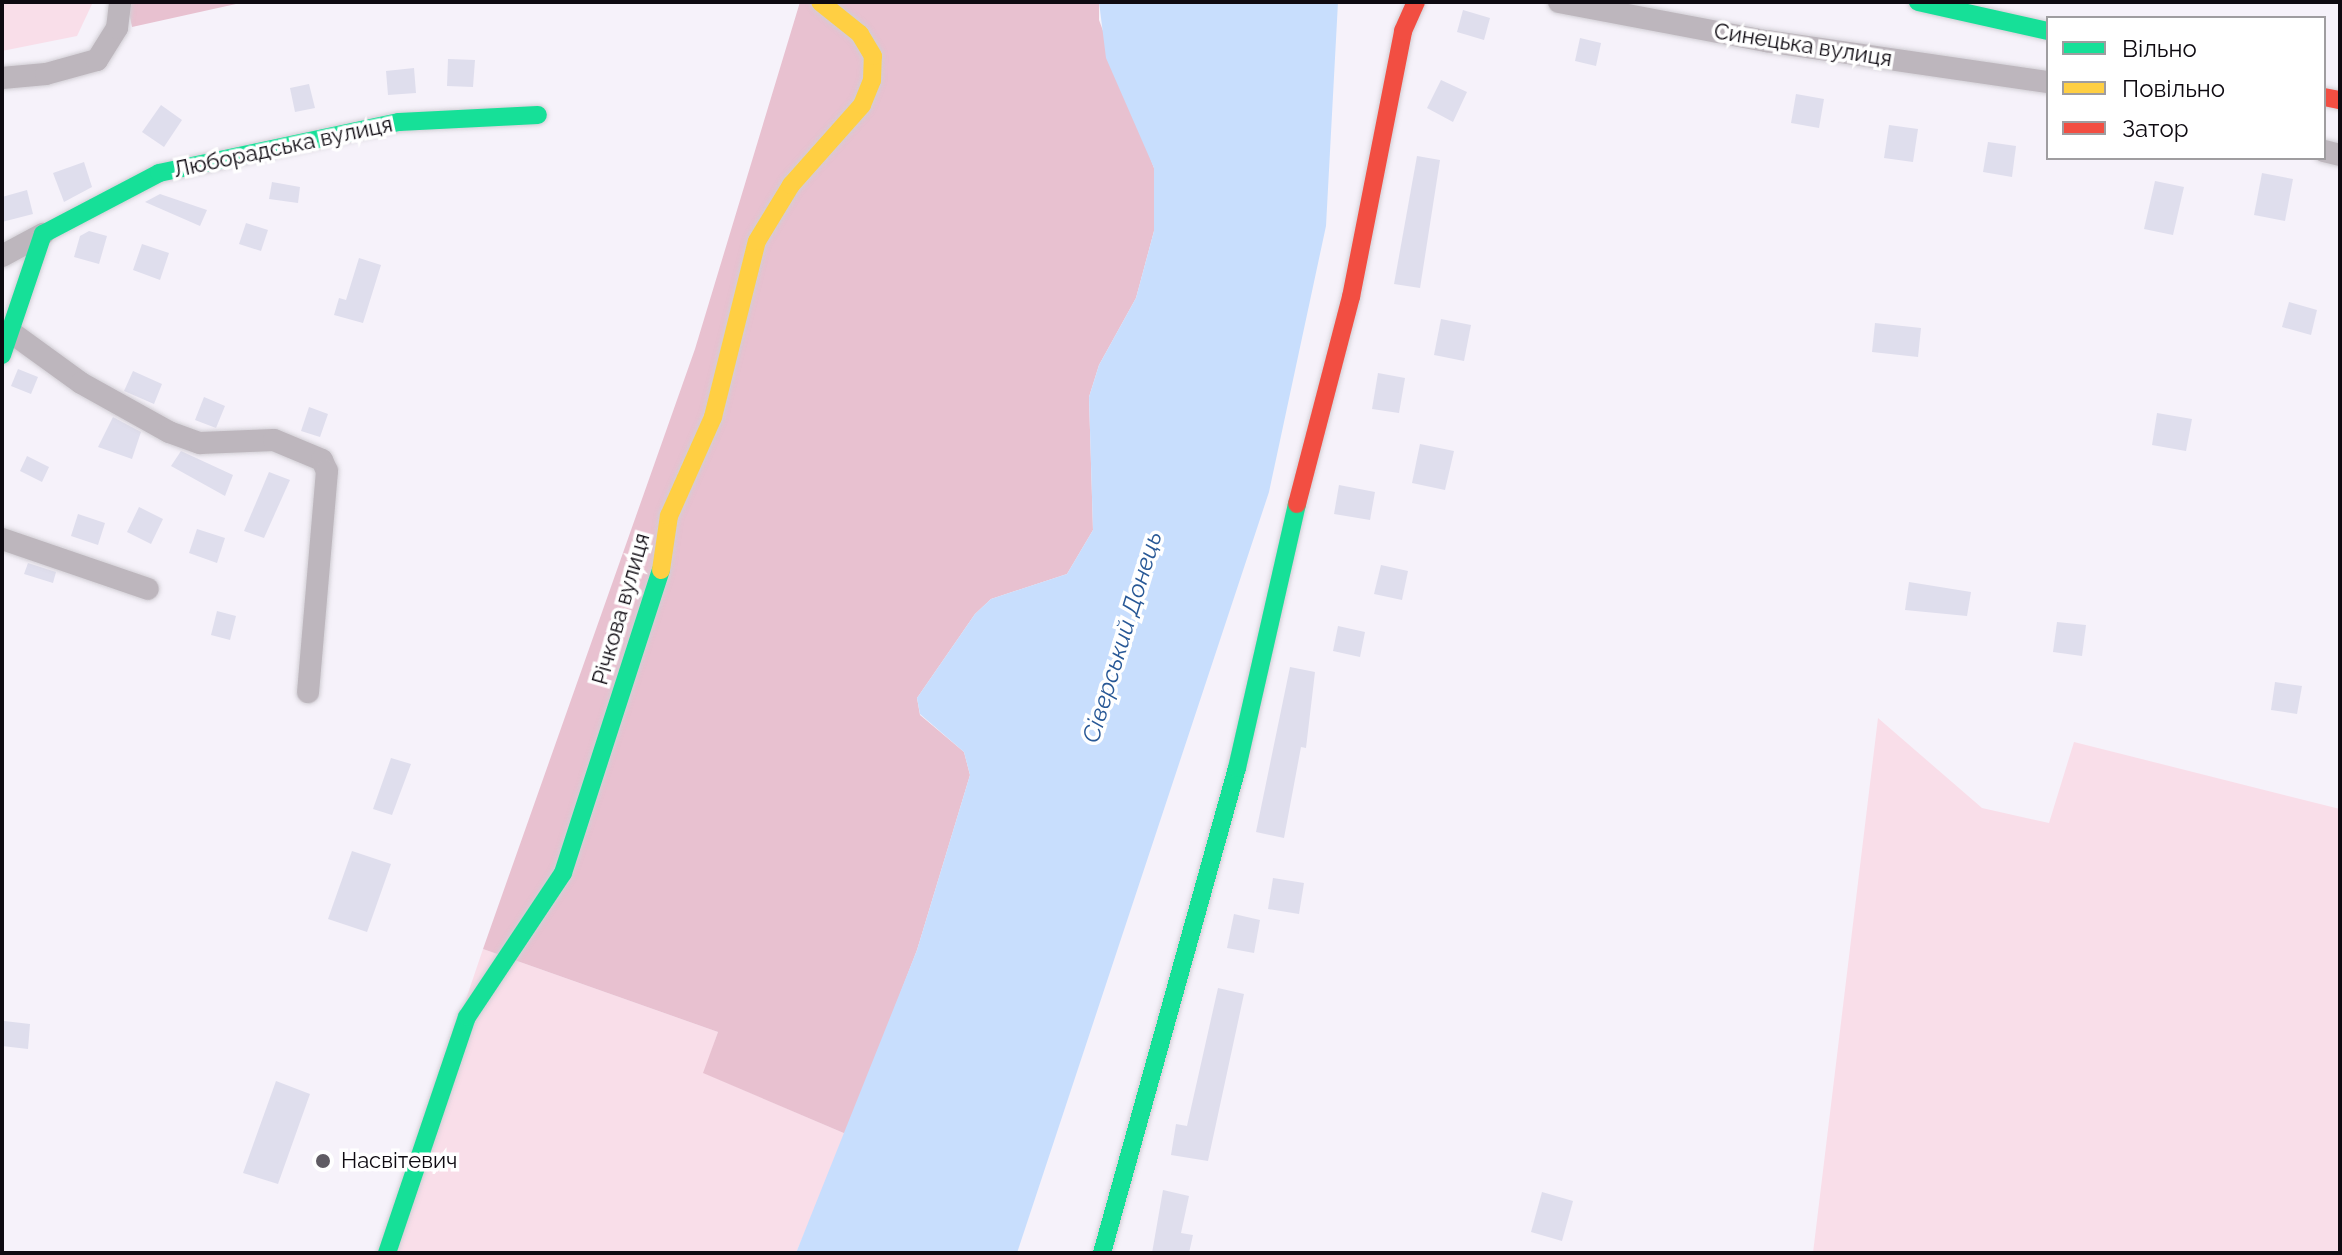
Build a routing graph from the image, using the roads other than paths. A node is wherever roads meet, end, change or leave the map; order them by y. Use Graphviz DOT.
graph roads {
  1 [pos="120,2"];
  2 [pos="820,2"];
  3 [pos="1416,2"];
  4 [pos="1559,2"];
  5 [pos="1918,2"];
  6 [pos="2046,31"];
  7 [pos="2,78"];
  8 [pos="2046,82"];
  9 [pos="538,115"];
  10 [pos="43,234"];
  11 [pos="2,256"];
  12 [pos="12,333"];
  13 [pos="2,355"];
  14 [pos="2,539"];
  15 [pos="148,589"];
  16 [pos="308,692"];
  17 [pos="387,1253"];
  18 [pos="1102,1253"];
  1 -- 7 [label="street"];
  2 -- 17 [label="street, Річкова вулиця"];
  3 -- 18 [label="street"];
  4 -- 8 [label="street, Синецька вулиця"];
  5 -- 6 [label="street"];
  9 -- 10 [label="street, Люборадська вулиця"];
  10 -- 11 [label="street, Люборадська вулиця"];
  10 -- 12 [label="street"];
  12 -- 13 [label="street"];
  12 -- 16 [label="street"];
  14 -- 15 [label="street"];
}
